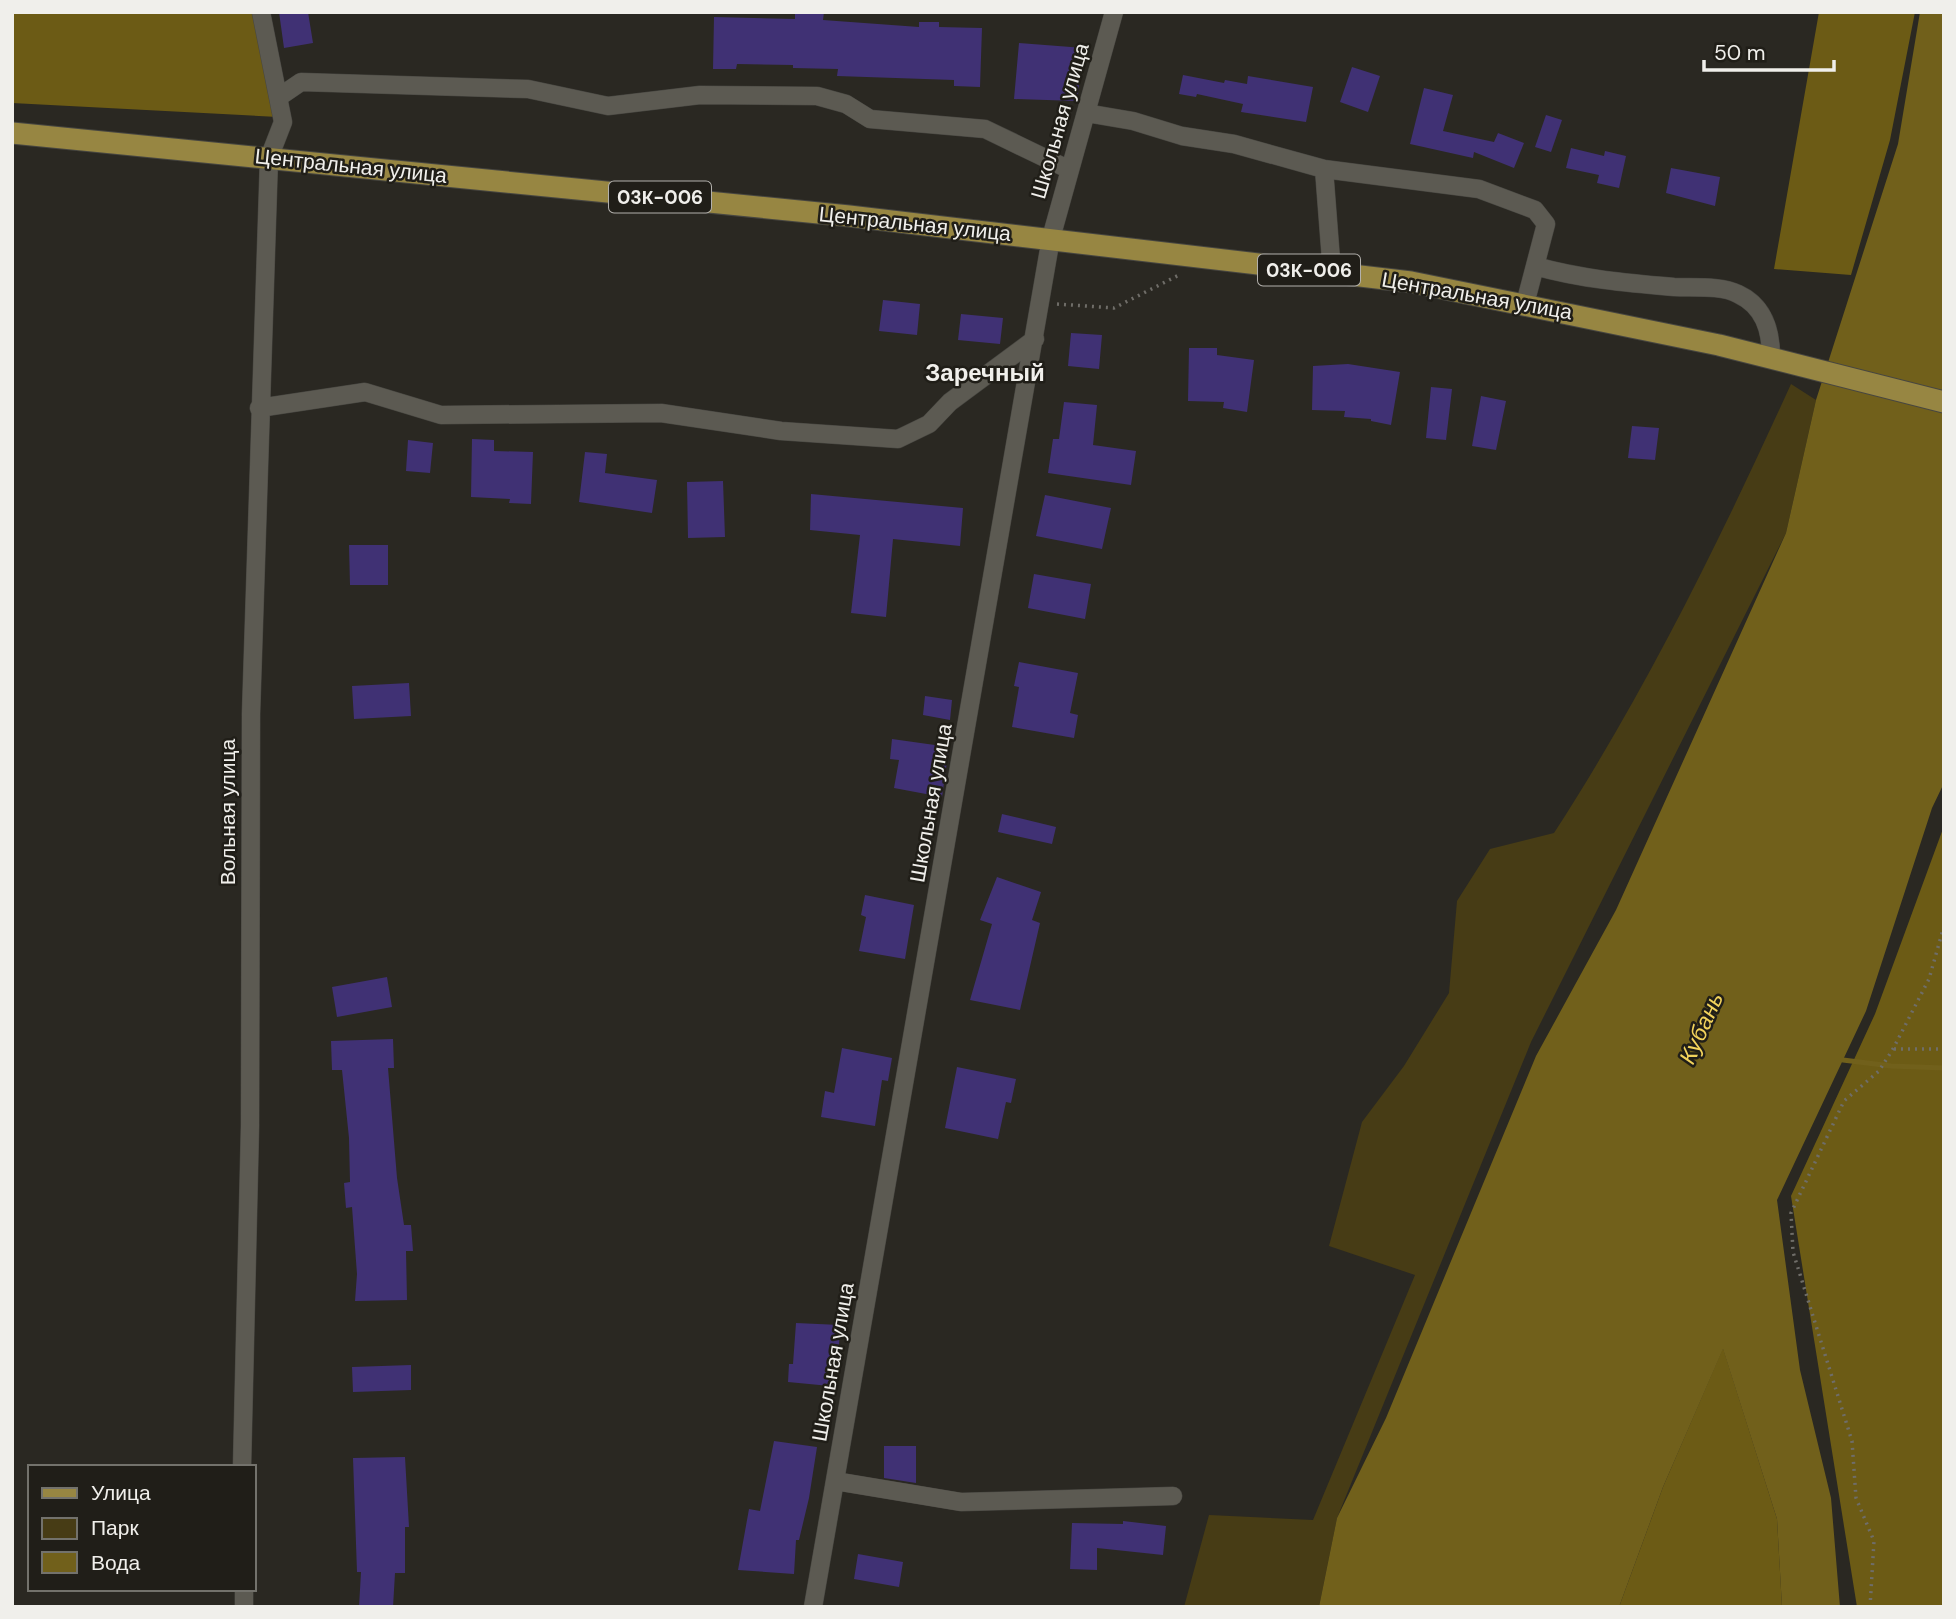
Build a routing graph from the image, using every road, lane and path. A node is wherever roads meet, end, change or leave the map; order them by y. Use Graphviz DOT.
graph roads {
  1 [pos="261,12"];
  2 [pos="1114,12"];
  3 [pos="279,97"];
  4 [pos="1086,113"];
  5 [pos="12,133"];
  6 [pos="269,158"];
  7 [pos="1324,169"];
  8 [pos="1070,170"];
  9 [pos="1051,238"];
  10 [pos="1535,266"];
  11 [pos="1186,271"];
  12 [pos="1332,273"];
  13 [pos="1041,303"];
  14 [pos="1525,304"];
  15 [pos="1035,339"];
  16 [pos="1771,357"];
  17 [pos="1944,402"];
  18 [pos="259,408"];
  19 [pos="1944,926"];
  20 [pos="1893,1049"];
  21 [pos="1944,1049"];
  22 [pos="242,1465"];
  23 [pos="835,1481"];
  24 [pos="1173,1496"];
  25 [pos="813,1607"];
  26 [pos="1870,1607"];
  1 -- 3 [label="street, Вольная улица"];
  2 -- 4 [label="street, Школьная улица"];
  3 -- 6 [label="street, Вольная улица"];
  3 -- 8 [label="street"];
  4 -- 7 [label="street"];
  4 -- 8 [label="street, Школьная улица"];
  5 -- 6 [label="main road, Центральная улица / 03К-006"];
  6 -- 9 [label="main road, Центральная улица / 03К-006"];
  6 -- 18 [label="street, Вольная улица"];
  7 -- 10 [label="street"];
  7 -- 12 [label="street"];
  8 -- 9 [label="street, Школьная улица"];
  9 -- 12 [label="main road, Центральная улица / 03К-006"];
  9 -- 13 [label="street, Школьная улица"];
  10 -- 14 [label="street"];
  10 -- 16 [label="street"];
  11 -- 13 [label="path"];
  12 -- 14 [label="main road, Центральная улица / 03К-006"];
  13 -- 15 [label="street, Школьная улица"];
  14 -- 16 [label="main road, Центральная улица / 03К-006"];
  15 -- 18 [label="street"];
  15 -- 23 [label="street, Школьная улица"];
  16 -- 17 [label="main road, 03К-006"];
  18 -- 22 [label="street, Вольная улица"];
  19 -- 20 [label="path"];
  20 -- 21 [label="path"];
  20 -- 26 [label="path"];
  23 -- 24 [label="street"];
  23 -- 25 [label="street, Школьная улица"];
}
